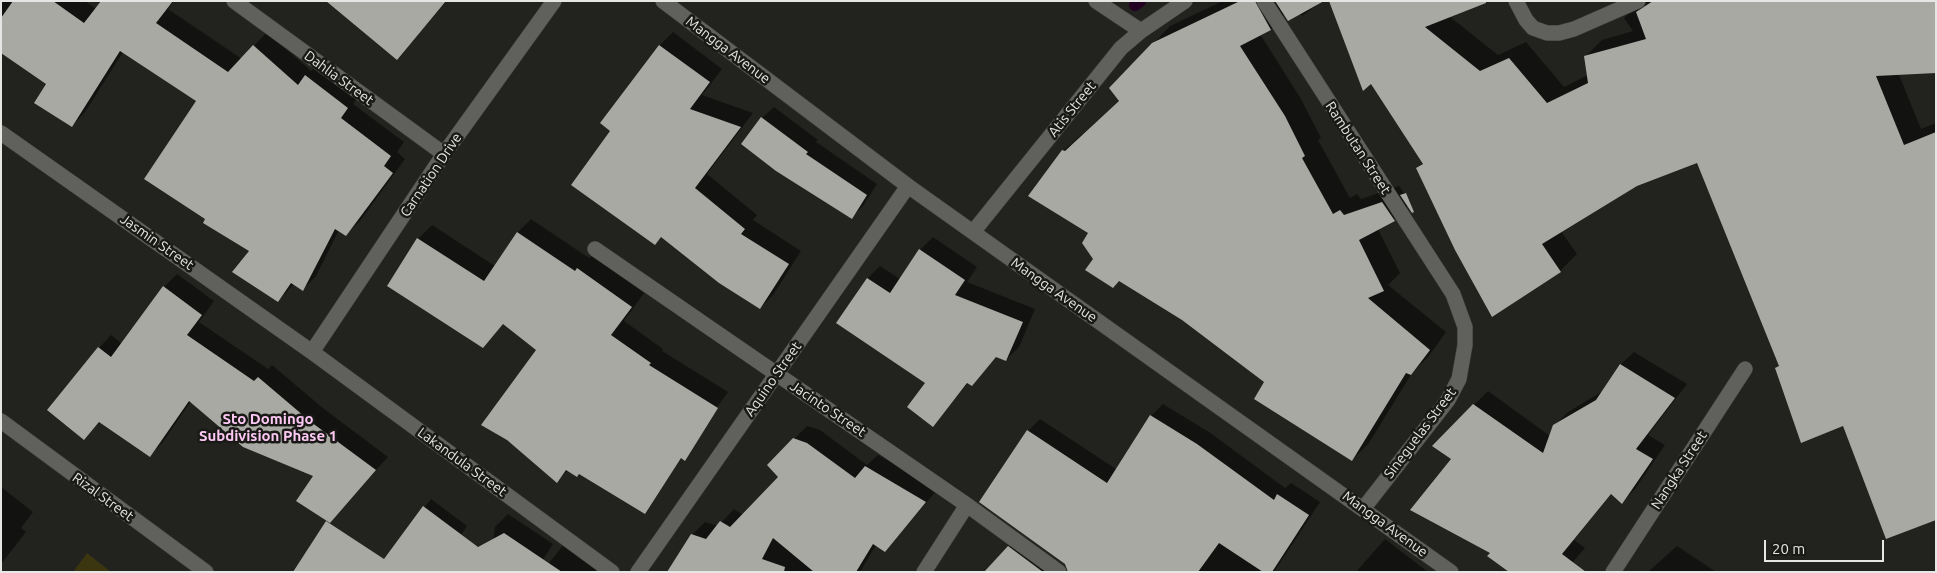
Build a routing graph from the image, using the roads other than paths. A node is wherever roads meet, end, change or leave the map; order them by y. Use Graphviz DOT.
graph roads {
  1 [pos="234,1"];
  2 [pos="554,1"];
  3 [pos="663,1"];
  4 [pos="1096,1"];
  5 [pos="1186,1"];
  6 [pos="1264,1"];
  7 [pos="1516,1"];
  8 [pos="1638,1"];
  9 [pos="1141,31"];
  10 [pos="1,133"];
  11 [pos="444,154"];
  12 [pos="908,186"];
  13 [pos="973,232"];
  14 [pos="595,249"];
  15 [pos="1453,294"];
  16 [pos="312,352"];
  17 [pos="1745,369"];
  18 [pos="776,374"];
  19 [pos="1,421"];
  20 [pos="967,505"];
  21 [pos="1363,509"];
  22 [pos="206,572"];
  23 [pos="612,572"];
  24 [pos="638,572"];
  25 [pos="924,572"];
  26 [pos="1059,572"];
  27 [pos="1451,572"];
  28 [pos="1613,572"];
  1 -- 11 [label="street, Dahlia Street"];
  2 -- 11 [label="street, Carnation Drive"];
  3 -- 12 [label="street, Mangga Avenue"];
  4 -- 9 [label="street"];
  5 -- 9 [label="street, Atis Street"];
  6 -- 15 [label="street, Rambutan Street"];
  7 -- 8 [label="street"];
  9 -- 13 [label="street, Atis Street"];
  10 -- 16 [label="street, Jasmin Street"];
  11 -- 16 [label="street, Carnation Drive"];
  12 -- 13 [label="street, Mangga Avenue"];
  12 -- 18 [label="street, Aquino Street"];
  13 -- 21 [label="street, Mangga Avenue"];
  14 -- 18 [label="street, Jacinto Street"];
  15 -- 21 [label="street, Sineguelas Street"];
  16 -- 23 [label="street, Lakandula Street"];
  17 -- 28 [label="street, Nangka Street"];
  18 -- 20 [label="street, Jacinto Street"];
  18 -- 24 [label="street, Aquino Street"];
  19 -- 22 [label="street, Rizal Street"];
  20 -- 25 [label="street"];
  20 -- 26 [label="street, Jacinto Street"];
  21 -- 27 [label="street, Mangga Avenue"];
}
